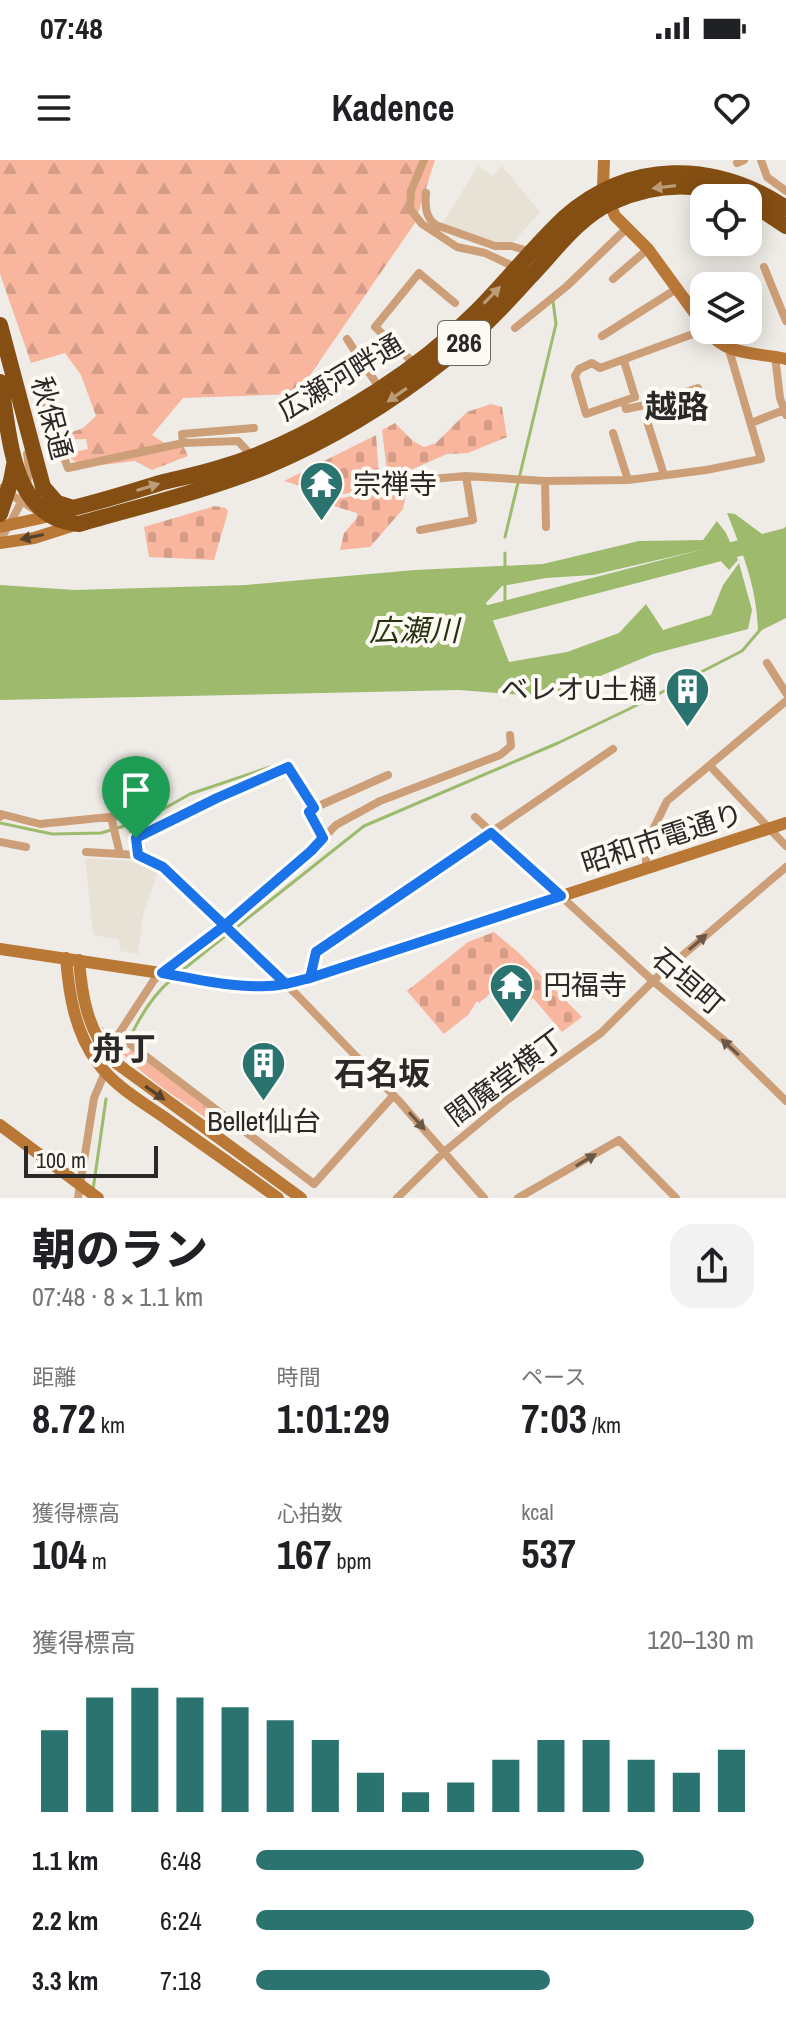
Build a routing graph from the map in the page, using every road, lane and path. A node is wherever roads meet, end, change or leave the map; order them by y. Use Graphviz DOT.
graph roads {
  1 [pos="424,160"];
  2 [pos="604,160"];
  3 [pos="761,160"];
  4 [pos="679,165"];
  5 [pos="690,188"];
  6 [pos="786,191"];
  7 [pos="426,193"];
  8 [pos="605,196"];
  9 [pos="786,208"];
  10 [pos="762,210"];
  11 [pos="786,226"];
  12 [pos="628,227"];
  13 [pos="648,249"];
  14 [pos="532,252"];
  15 [pos="764,267"];
  16 [pos="517,269"];
  17 [pos="613,279"];
  18 [pos="678,288"];
  19 [pos="455,303"];
  20 [pos="690,306"];
  21 [pos="786,321"];
  22 [pos="0,325"];
  23 [pos="515,328"];
  24 [pos="690,335"];
  25 [pos="602,336"];
  26 [pos="347,339"];
  27 [pos="721,344"];
  28 [pos="729,350"];
  29 [pos="780,358"];
  30 [pos="624,361"];
  31 [pos="416,364"];
  32 [pos="0,382"];
  33 [pos="698,388"];
  34 [pos="380,389"];
  35 [pos="624,401"];
  36 [pos="21,402"];
  37 [pos="45,407"];
  38 [pos="785,412"];
  39 [pos="751,423"];
  40 [pos="648,424"];
  41 [pos="254,428"];
  42 [pos="613,433"];
  43 [pos="183,443"];
  44 [pos="253,456"];
  45 [pos="23,458"];
  46 [pos="664,475"];
  47 [pos="466,476"];
  48 [pos="0,478"];
  49 [pos="628,480"];
  50 [pos="408,481"];
  51 [pos="545,481"];
  52 [pos="14,494"];
  53 [pos="53,516"];
  54 [pos="76,516"];
  55 [pos="3,522"];
  56 [pos="546,527"];
  57 [pos="420,530"];
  58 [pos="0,542"];
  59 [pos="767,663"];
  60 [pos="786,693"];
  61 [pos="786,701"];
  62 [pos="510,735"];
  63 [pos="613,749"];
  64 [pos="119,765"];
  65 [pos="711,767"];
  66 [pos="388,775"];
  67 [pos="314,808"];
  68 [pos="0,817"];
  69 [pos="111,817"];
  70 [pos="130,817"];
  71 [pos="475,817"];
  72 [pos="786,823"];
  73 [pos="769,829"];
  74 [pos="491,833"];
  75 [pos="136,836"];
  76 [pos="323,838"];
  77 [pos="0,842"];
  78 [pos="786,846"];
  79 [pos="26,847"];
  80 [pos="86,852"];
  81 [pos="120,854"];
  82 [pos="138,855"];
  83 [pos="786,867"];
  84 [pos="646,868"];
  85 [pos="561,896"];
  86 [pos="225,927"];
  87 [pos="0,949"];
  88 [pos="73,959"];
  89 [pos="171,974"];
  90 [pos="310,978"];
  91 [pos="653,981"];
  92 [pos="286,984"];
  93 [pos="105,1072"];
  94 [pos="393,1096"];
  95 [pos="786,1101"];
  96 [pos="234,1123"];
  97 [pos="0,1125"];
  98 [pos="221,1140"];
  99 [pos="444,1152"];
  100 [pos="80,1189"];
  101 [pos="96,1197"];
  102 [pos="278,1198"];
  103 [pos="301,1198"];
  104 [pos="397,1198"];
  105 [pos="484,1198"];
  106 [pos="518,1198"];
  107 [pos="676,1198"];
  1 -- 16 [label="street"];
  2 -- 8 [label="street"];
  3 -- 6 [label="street"];
  4 -- 8 [label="highway, 広瀬河畔通 / 286"];
  4 -- 9 [label="highway, 広瀬河畔通 / 286"];
  5 -- 8 [label="highway, 広瀬河畔通 / 286, one-way"];
  7 -- 14 [label="street"];
  8 -- 12 [label="street"];
  8 -- 14 [label="highway, 広瀬河畔通 / 286"];
  8 -- 54 [label="highway, 広瀬河畔通 / 286, one-way"];
  10 -- 11 [label="highway"];
  12 -- 13 [label="street"];
  12 -- 23 [label="street"];
  13 -- 17 [label="street"];
  13 -- 18 [label="street"];
  14 -- 16 [label="highway, 広瀬河畔通 / 286"];
  15 -- 21 [label="street"];
  31 -- 16 [label="highway, 広瀬河畔通 / 286, one-way"];
  18 -- 20 [label="street"];
  18 -- 25 [label="street"];
  19 -- 31 [label="street"];
  22 -- 36 [label="highway, 秋保通"];
  24 -- 30 [label="street"];
  26 -- 34 [label="street"];
  27 -- 28 [label="street"];
  28 -- 29 [label="street"];
  28 -- 39 [label="street"];
  29 -- 38 [label="street"];
  30 -- 35 [label="street"];
  30 -- 35 [label="street"];
  31 -- 34 [label="highway, 広瀬河畔通 / 286"];
  32 -- 45 [label="highway, 秋保通"];
  33 -- 35 [label="street"];
  34 -- 44 [label="highway, 広瀬河畔通 / 286"];
  36 -- 45 [label="street"];
  36 -- 54 [label="highway, 秋保通"];
  37 -- 43 [label="street"];
  38 -- 39 [label="street"];
  39 -- 46 [label="street"];
  40 -- 46 [label="street"];
  41 -- 43 [label="street"];
  42 -- 49 [label="street"];
  43 -- 44 [label="street"];
  54 -- 44 [label="highway, 広瀬河畔通 / 286, one-way"];
  45 -- 48 [label="highway"];
  45 -- 52 [label="highway, 秋保通"];
  46 -- 49 [label="street"];
  47 -- 50 [label="street"];
  47 -- 51 [label="street"];
  47 -- 57 [label="street"];
  49 -- 51 [label="street"];
  51 -- 56 [label="street"];
  52 -- 53 [label="highway, 秋保通"];
  52 -- 55 [label="highway"];
  53 -- 54 [label="highway, 秋保通"];
  53 -- 55 [label="street"];
  54 -- 58 [label="street, 広瀬河畔通, one-way"];
  55 -- 58 [label="street"];
  59 -- 60 [label="street"];
  61 -- 65 [label="street"];
  62 -- 76 [label="street"];
  63 -- 74 [label="street"];
  64 -- 70 [label="street"];
  65 -- 73 [label="street"];
  65 -- 84 [label="street"];
  66 -- 67 [label="street"];
  67 -- 75 [label="street"];
  67 -- 76 [label="street"];
  68 -- 69 [label="street"];
  69 -- 70 [label="street"];
  69 -- 81 [label="street"];
  70 -- 75 [label="street"];
  71 -- 74 [label="street, 石垣町"];
  72 -- 73 [label="street, 昭和市電通り"];
  73 -- 78 [label="street"];
  73 -- 84 [label="street, 昭和市電通り"];
  74 -- 85 [label="street, 石垣町"];
  74 -- 90 [label="street"];
  75 -- 82 [label="street"];
  76 -- 86 [label="street"];
  77 -- 79 [label="street"];
  80 -- 81 [label="street"];
  81 -- 82 [label="street"];
  82 -- 86 [label="street"];
  91 -- 83 [label="street, 閻魔堂横丁, one-way"];
  84 -- 85 [label="street, 昭和市電通り"];
  85 -- 90 [label="street, 昭和市電通り"];
  85 -- 91 [label="street, 石垣町"];
  86 -- 89 [label="street"];
  86 -- 92 [label="street"];
  87 -- 88 [label="street, 昭和市電通り"];
  88 -- 89 [label="street, 昭和市電通り"];
  88 -- 93 [label="street"];
  88 -- 98 [label="street, one-way"];
  89 -- 92 [label="street, 昭和市電通り"];
  89 -- 96 [label="street"];
  90 -- 92 [label="street, 昭和市電通り"];
  95 -- 91 [label="street, 石垣町, one-way"];
  91 -- 99 [label="street, 閻魔堂横丁"];
  92 -- 94 [label="street"];
  93 -- 100 [label="street"];
  93 -- 102 [label="street"];
  94 -- 96 [label="street"];
  94 -- 99 [label="street, one-way"];
  96 -- 98 [label="street"];
  97 -- 100 [label="street"];
  98 -- 103 [label="street"];
  99 -- 104 [label="street, 閻魔堂横丁"];
  99 -- 105 [label="street"];
  100 -- 101 [label="street"];
  106 -- 107 [label="street, one-way"];
}
